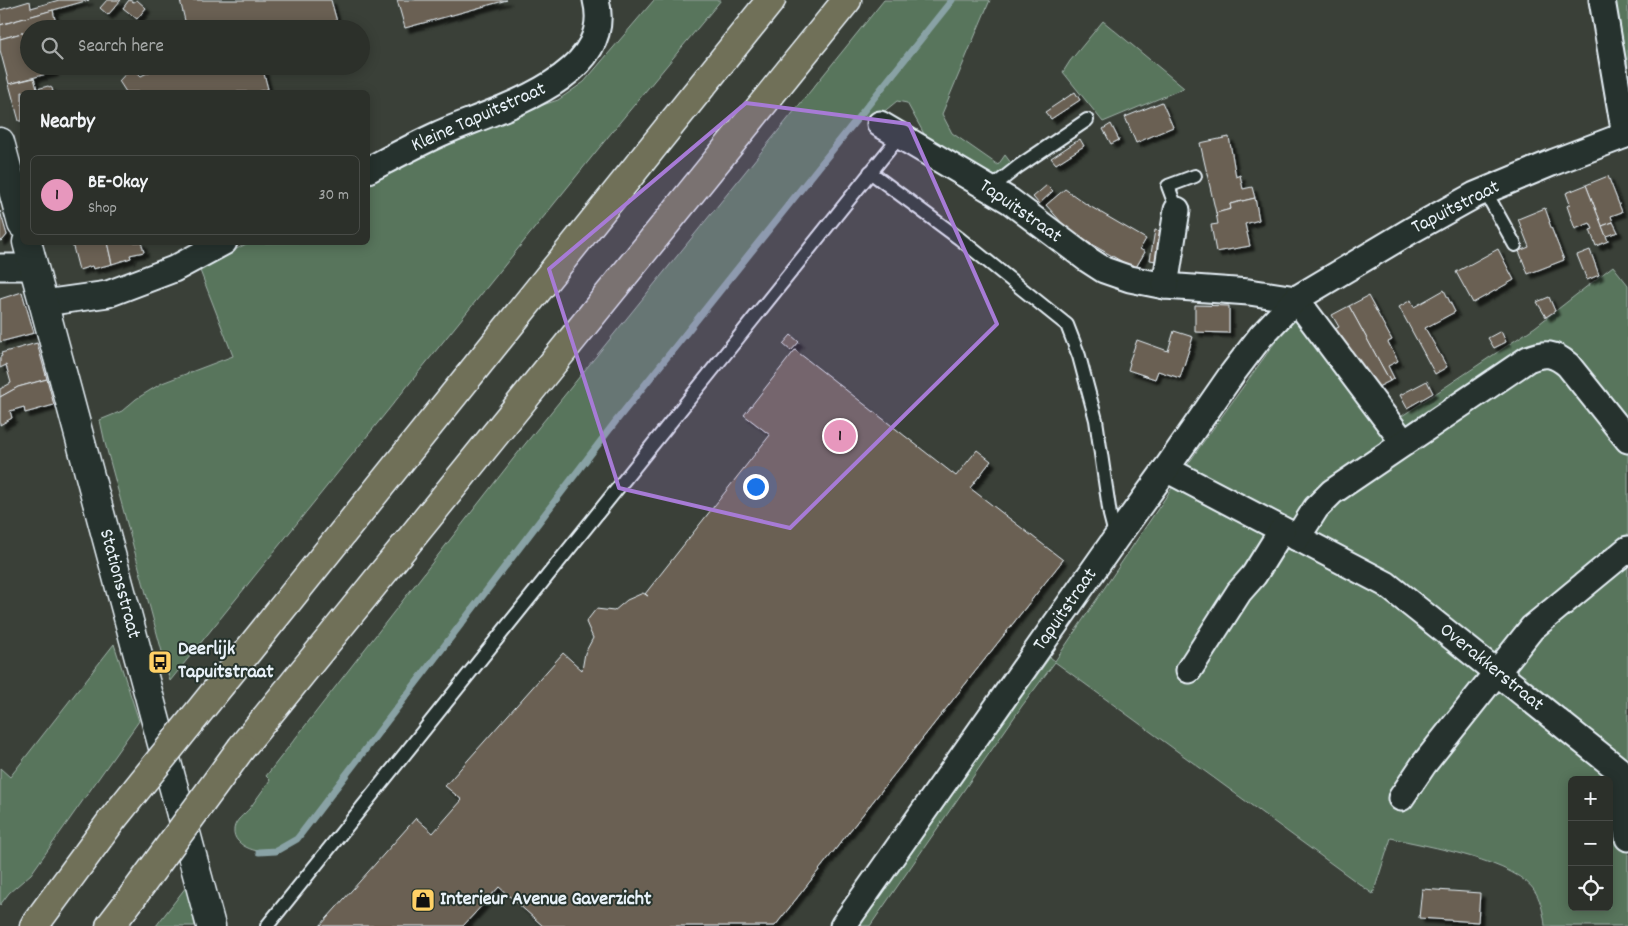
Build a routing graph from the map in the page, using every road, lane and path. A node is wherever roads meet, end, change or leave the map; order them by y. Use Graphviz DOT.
graph roads {
  1 [pos="596,0"];
  2 [pos="771,0"];
  3 [pos="847,0"];
  4 [pos="1602,0"];
  5 [pos="1087,120"];
  6 [pos="890,130"];
  7 [pos="1626,134"];
  8 [pos="0,142"];
  9 [pos="370,169"];
  10 [pos="870,172"];
  11 [pos="1196,176"];
  12 [pos="990,189"];
  13 [pos="1485,191"];
  14 [pos="1177,210"];
  15 [pos="20,217"];
  16 [pos="218,245"];
  17 [pos="1515,245"];
  18 [pos="31,255"];
  19 [pos="0,267"];
  20 [pos="1165,286"];
  21 [pos="1296,299"];
  22 [pos="44,303"];
  23 [pos="1628,440"];
  24 [pos="1404,443"];
  25 [pos="1166,469"];
  26 [pos="1290,534"];
  27 [pos="1116,538"];
  28 [pos="1628,550"];
  29 [pos="1189,670"];
  30 [pos="1496,672"];
  31 [pos="1626,773"];
  32 [pos="1401,798"];
  33 [pos="1628,838"];
  34 [pos="34,926"];
  35 [pos="110,926"];
  36 [pos="211,926"];
  37 [pos="266,926"];
  38 [pos="843,926"];
  1 -- 9 [label="street, Kleine Tapuitstraat"];
  2 -- 34 [label="highway, bridge"];
  3 -- 35 [label="highway, bridge"];
  4 -- 7 [label="street, Tapuitstraat"];
  5 -- 12 [label="lane"];
  6 -- 10 [label="lane"];
  6 -- 12 [label="street, Tapuitstraat"];
  7 -- 13 [label="street, Tapuitstraat"];
  8 -- 15 [label="street"];
  10 -- 27 [label="lane"];
  10 -- 37 [label="lane"];
  11 -- 14 [label="lane"];
  12 -- 20 [label="street, Tapuitstraat"];
  13 -- 17 [label="lane"];
  13 -- 21 [label="street, Tapuitstraat"];
  14 -- 20 [label="street"];
  16 -- 22 [label="street"];
  18 -- 19 [label="street"];
  18 -- 22 [label="street, Stationsstraat"];
  20 -- 21 [label="street, Tapuitstraat"];
  21 -- 24 [label="street"];
  21 -- 25 [label="street, Tapuitstraat"];
  22 -- 36 [label="street, Stationsstraat"];
  23 -- 24 [label="street"];
  24 -- 26 [label="street"];
  25 -- 26 [label="street, Overakkerstraat"];
  25 -- 27 [label="street, Tapuitstraat"];
  26 -- 29 [label="street"];
  26 -- 30 [label="street, Overakkerstraat"];
  27 -- 38 [label="street, Tapuitstraat"];
  28 -- 30 [label="street"];
  30 -- 31 [label="street, Overakkerstraat"];
  30 -- 32 [label="street"];
  31 -- 33 [label="street, Overakkerstraat"];
}
